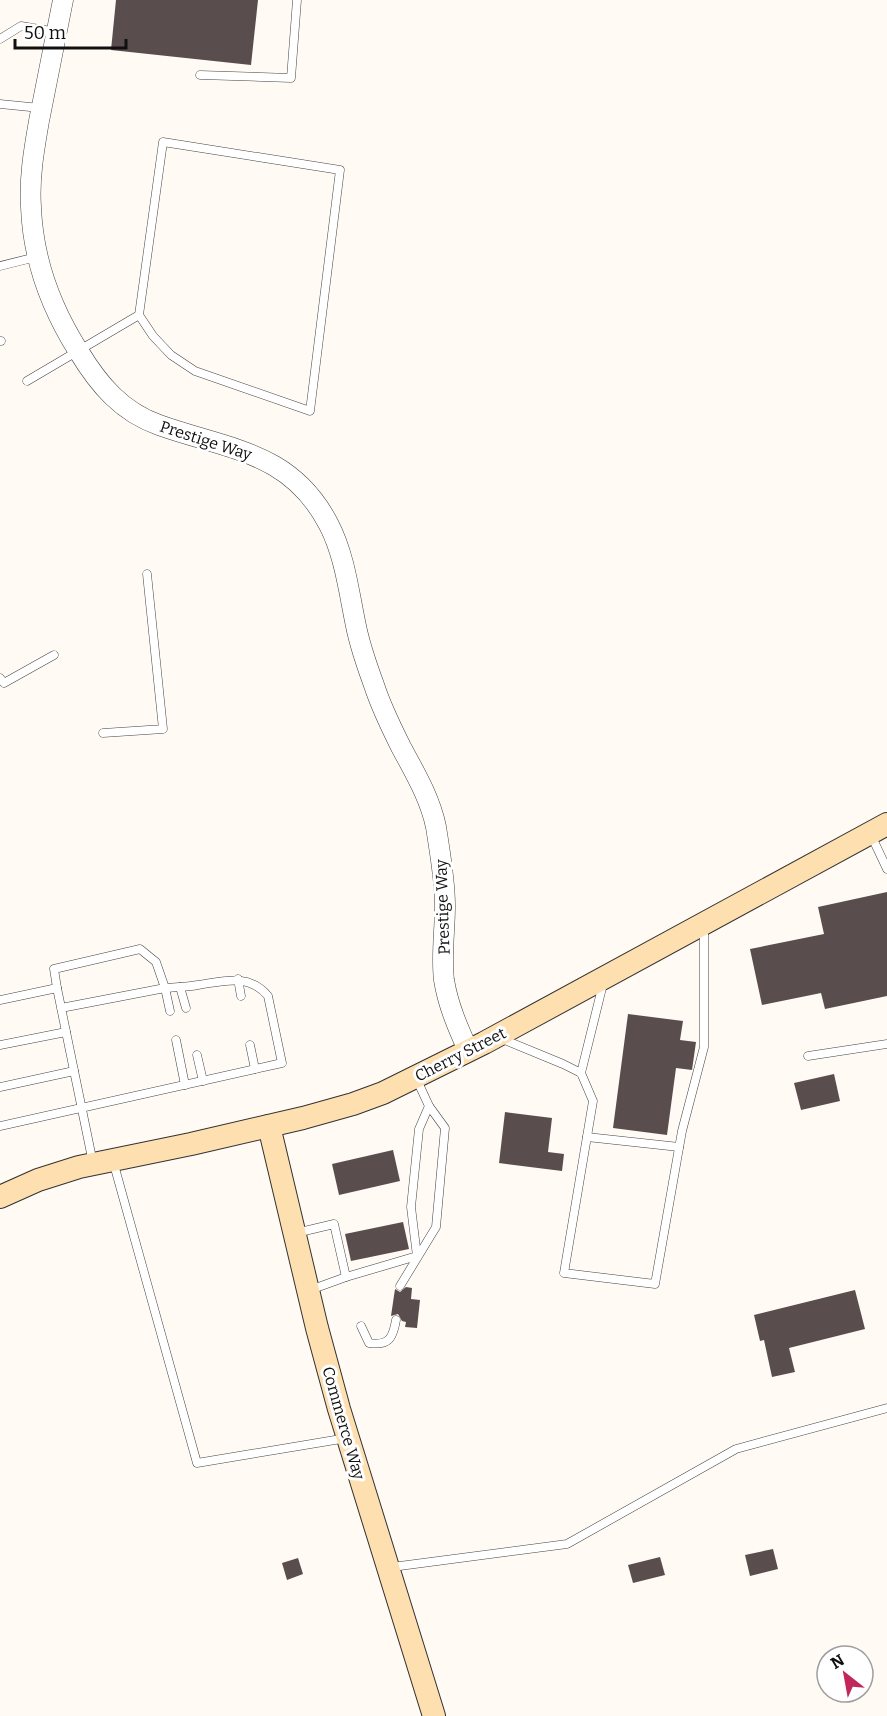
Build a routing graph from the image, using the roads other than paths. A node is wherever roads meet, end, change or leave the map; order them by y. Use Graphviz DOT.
graph roads {
  1 [pos="63,0"];
  2 [pos="297,0"];
  3 [pos="57,32"];
  4 [pos="0,39"];
  5 [pos="200,75"];
  6 [pos="0,104"];
  7 [pos="42,108"];
  8 [pos="37,257"];
  9 [pos="0,266"];
  10 [pos="139,315"];
  11 [pos="79,352"];
  12 [pos="27,381"];
  13 [pos="147,574"];
  14 [pos="54,655"];
  15 [pos="0,678"];
  16 [pos="103,733"];
  17 [pos="878,829"];
  18 [pos="887,869"];
  19 [pos="704,923"];
  20 [pos="605,977"];
  21 [pos="238,979"];
  22 [pos="180,987"];
  23 [pos="57,988"];
  24 [pos="165,988"];
  25 [pos="241,996"];
  26 [pos="0,1000"];
  27 [pos="61,1008"];
  28 [pos="186,1008"];
  29 [pos="170,1011"];
  30 [pos="66,1032"];
  31 [pos="495,1036"];
  32 [pos="176,1040"];
  33 [pos="250,1044"];
  34 [pos="887,1044"];
  35 [pos="0,1046"];
  36 [pos="468,1050"];
  37 [pos="198,1055"];
  38 [pos="808,1056"];
  39 [pos="255,1069"];
  40 [pos="74,1071"];
  41 [pos="581,1073"];
  42 [pos="416,1077"];
  43 [pos="203,1081"];
  44 [pos="185,1085"];
  45 [pos="0,1087"];
  46 [pos="429,1106"];
  47 [pos="82,1109"];
  48 [pos="0,1126"];
  49 [pos="269,1126"];
  50 [pos="587,1137"];
  51 [pos="679,1147"];
  52 [pos="103,1162"];
  53 [pos="0,1197"];
  54 [pos="295,1234"];
  55 [pos="417,1256"];
  56 [pos="346,1277"];
  57 [pos="400,1286"];
  58 [pos="308,1291"];
  59 [pos="396,1320"];
  60 [pos="361,1326"];
  61 [pos="887,1408"];
  62 [pos="348,1438"];
  63 [pos="387,1568"];
  64 [pos="434,1716"];
  1 -- 3 [label="street, Prestige Way"];
  2 -- 5 [label="lane"];
  3 -- 4 [label="lane"];
  3 -- 7 [label="street, Prestige Way"];
  6 -- 7 [label="lane"];
  7 -- 8 [label="street, Prestige Way"];
  8 -- 9 [label="lane"];
  8 -- 11 [label="street, Prestige Way"];
  10 -- 10 [label="lane"];
  10 -- 11 [label="lane"];
  11 -- 12 [label="lane"];
  11 -- 36 [label="street, Prestige Way"];
  13 -- 16 [label="lane"];
  14 -- 15 [label="lane"];
  17 -- 18 [label="lane"];
  17 -- 19 [label="main road, Cherry Street"];
  19 -- 20 [label="main road, Cherry Street"];
  19 -- 51 [label="lane"];
  20 -- 31 [label="main road, Cherry Street"];
  20 -- 41 [label="lane"];
  21 -- 22 [label="lane"];
  21 -- 25 [label="lane"];
  21 -- 39 [label="lane"];
  22 -- 24 [label="lane"];
  22 -- 28 [label="lane"];
  23 -- 24 [label="lane"];
  23 -- 26 [label="lane"];
  23 -- 27 [label="lane"];
  24 -- 27 [label="lane"];
  24 -- 29 [label="lane"];
  27 -- 30 [label="lane"];
  30 -- 35 [label="lane"];
  30 -- 40 [label="lane"];
  31 -- 36 [label="main road, Cherry Street"];
  31 -- 41 [label="lane"];
  32 -- 44 [label="lane"];
  33 -- 39 [label="lane"];
  34 -- 38 [label="lane"];
  36 -- 42 [label="main road, Cherry Street"];
  37 -- 43 [label="lane"];
  39 -- 43 [label="lane"];
  40 -- 45 [label="lane"];
  40 -- 47 [label="lane"];
  41 -- 50 [label="lane"];
  42 -- 46 [label="lane"];
  42 -- 49 [label="main road, Cherry Street"];
  43 -- 44 [label="lane"];
  44 -- 47 [label="lane"];
  46 -- 55 [label="lane"];
  46 -- 55 [label="lane"];
  47 -- 48 [label="lane"];
  47 -- 52 [label="lane"];
  49 -- 52 [label="main road, Cherry Street"];
  49 -- 54 [label="main road, Commerce Way"];
  50 -- 51 [label="lane"];
  50 -- 51 [label="lane"];
  52 -- 53 [label="main road, Cherry Street"];
  52 -- 62 [label="lane"];
  54 -- 56 [label="lane"];
  54 -- 58 [label="main road, Commerce Way"];
  55 -- 56 [label="lane"];
  55 -- 57 [label="lane"];
  56 -- 58 [label="lane"];
  58 -- 62 [label="main road, Commerce Way"];
  59 -- 60 [label="lane"];
  61 -- 63 [label="lane"];
  62 -- 63 [label="main road, Commerce Way"];
  63 -- 64 [label="main road, Commerce Way"];
}
